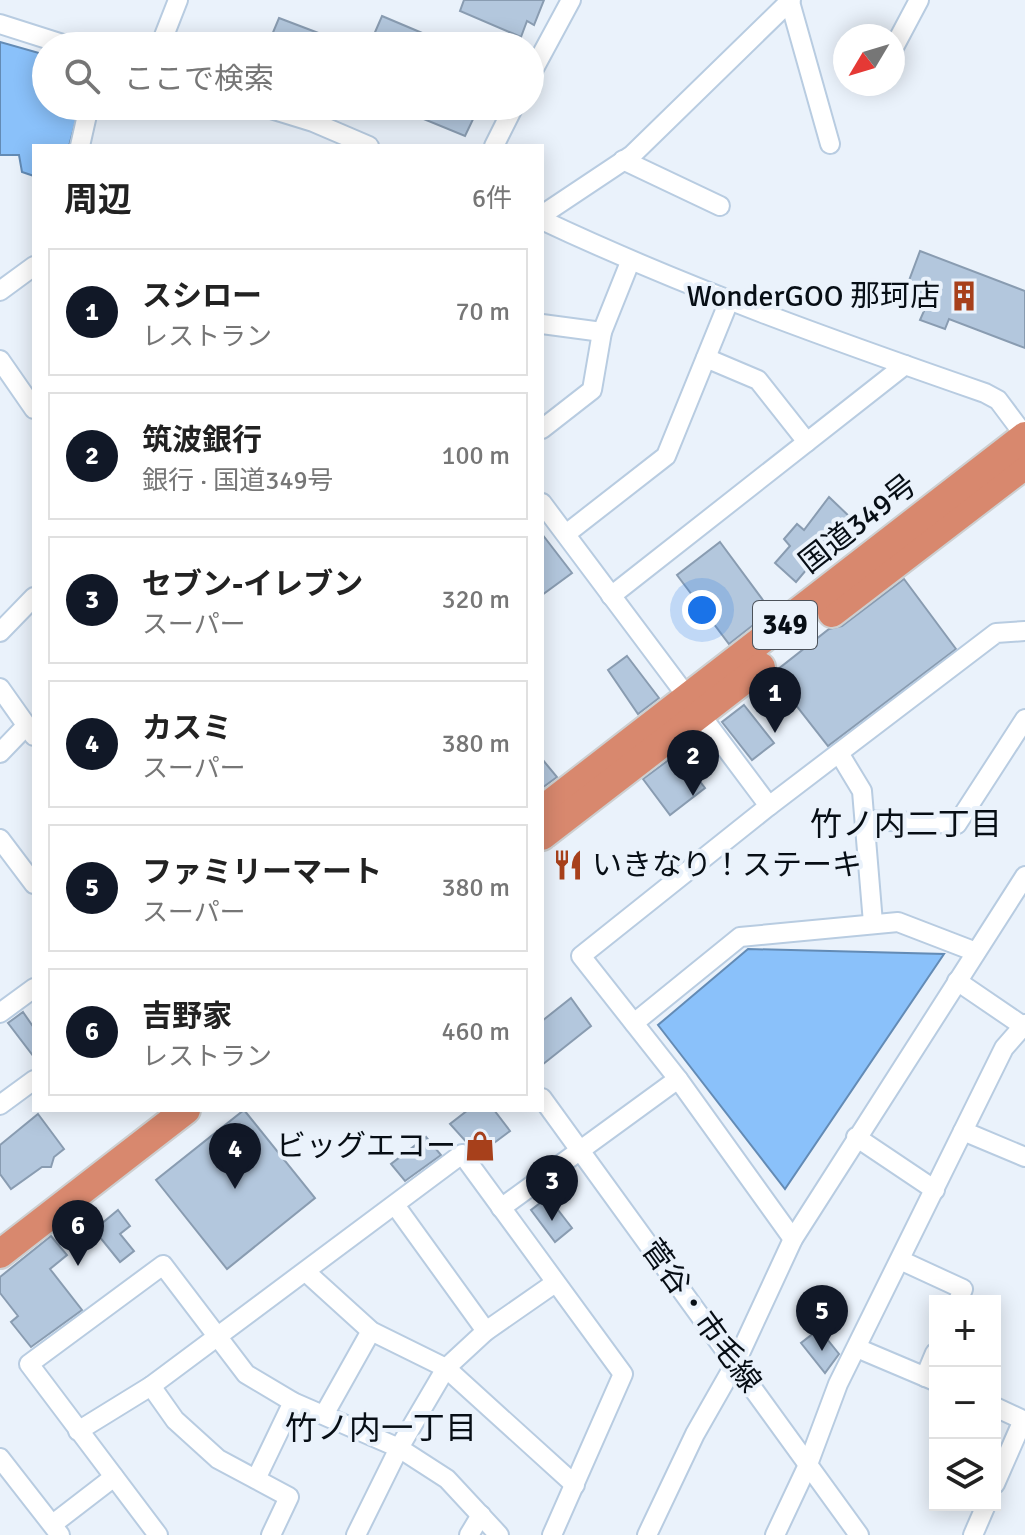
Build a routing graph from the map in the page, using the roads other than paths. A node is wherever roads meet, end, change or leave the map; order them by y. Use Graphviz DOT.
graph roads {
  1 [pos="178,0"];
  2 [pos="571,0"];
  3 [pos="919,0"];
  4 [pos="790,1"];
  5 [pos="0,24"];
  6 [pos="905,26"];
  7 [pos="165,32"];
  8 [pos="32,34"];
  9 [pos="544,50"];
  10 [pos="86,120"];
  11 [pos="306,120"];
  12 [pos="507,120"];
  13 [pos="80,144"];
  14 [pos="364,144"];
  15 [pos="495,144"];
  16 [pos="830,144"];
  17 [pos="623,160"];
  18 [pos="720,206"];
  19 [pos="544,217"];
  20 [pos="544,219"];
  21 [pos="630,262"];
  22 [pos="32,267"];
  23 [pos="2,286"];
  24 [pos="729,301"];
  25 [pos="544,324"];
  26 [pos="602,332"];
  27 [pos="706,358"];
  28 [pos="0,360"];
  29 [pos="905,365"];
  30 [pos="32,406"];
  31 [pos="544,427"];
  32 [pos="1025,436"];
  33 [pos="807,442"];
  34 [pos="1025,465"];
  35 [pos="544,506"];
  36 [pos="566,534"];
  37 [pos="611,596"];
  38 [pos="32,599"];
  39 [pos="3,625"];
  40 [pos="1025,631"];
  41 [pos="0,688"];
  42 [pos="695,706"];
  43 [pos="1025,719"];
  44 [pos="30,731"];
  45 [pos="0,753"];
  46 [pos="839,753"];
  47 [pos="769,806"];
  48 [pos="544,809"];
  49 [pos="865,820"];
  50 [pos="544,834"];
  51 [pos="0,839"];
  52 [pos="1025,876"];
  53 [pos="32,881"];
  54 [pos="873,923"];
  55 [pos="976,952"];
  56 [pos="957,981"];
  57 [pos="0,989"];
  58 [pos="32,989"];
  59 [pos="6,1008"];
  60 [pos="634,1023"];
  61 [pos="1024,1025"];
  62 [pos="678,1079"];
  63 [pos="32,1081"];
  64 [pos="544,1101"];
  65 [pos="0,1105"];
  66 [pos="153,1112"];
  67 [pos="183,1112"];
  68 [pos="963,1131"];
  69 [pos="856,1137"];
  70 [pos="582,1151"];
  71 [pos="1025,1157"];
  72 [pos="935,1190"];
  73 [pos="395,1205"];
  74 [pos="501,1208"];
  75 [pos="0,1232"];
  76 [pos="793,1239"];
  77 [pos="0,1254"];
  78 [pos="900,1260"];
  79 [pos="306,1272"];
  80 [pos="555,1283"];
  81 [pos="960,1295"];
  82 [pos="371,1331"];
  83 [pos="486,1331"];
  84 [pos="216,1336"];
  85 [pos="857,1348"];
  86 [pos="736,1362"];
  87 [pos="446,1368"];
  88 [pos="929,1379"];
  89 [pos="151,1386"];
  90 [pos="293,1402"];
  91 [pos="1001,1409"];
  92 [pos="325,1413"];
  93 [pos="1024,1419"];
  94 [pos="78,1431"];
  95 [pos="399,1448"];
  96 [pos="0,1458"];
  97 [pos="807,1467"];
  98 [pos="1001,1471"];
  99 [pos="114,1477"];
  100 [pos="256,1479"];
  101 [pos="575,1485"];
  102 [pos="983,1511"];
  103 [pos="481,1515"];
  104 [pos="56,1530"];
  105 [pos="158,1535"];
  106 [pos="271,1535"];
  107 [pos="356,1535"];
  108 [pos="469,1535"];
  109 [pos="499,1535"];
  110 [pos="552,1535"];
  111 [pos="647,1535"];
  112 [pos="775,1535"];
  113 [pos="859,1535"];
  114 [pos="973,1535"];
  1 -- 7 [label="street"];
  2 -- 9 [label="street"];
  3 -- 6 [label="street"];
  4 -- 16 [label="street"];
  4 -- 17 [label="street"];
  5 -- 8 [label="street"];
  10 -- 13 [label="street"];
  11 -- 14 [label="street"];
  12 -- 15 [label="street"];
  17 -- 18 [label="street"];
  17 -- 19 [label="street"];
  20 -- 21 [label="street"];
  21 -- 24 [label="street"];
  21 -- 26 [label="street"];
  22 -- 23 [label="street"];
  24 -- 27 [label="street"];
  24 -- 29 [label="street"];
  25 -- 26 [label="street"];
  26 -- 31 [label="street"];
  27 -- 33 [label="street"];
  27 -- 36 [label="street"];
  28 -- 30 [label="street"];
  29 -- 32 [label="street"];
  29 -- 33 [label="street"];
  32 -- 42 [label="highway, 国道349号 / 349"];
  33 -- 37 [label="street"];
  34 -- 42 [label="highway, 国道349号 / 349"];
  35 -- 36 [label="street"];
  36 -- 37 [label="street"];
  37 -- 42 [label="street"];
  38 -- 39 [label="street"];
  40 -- 46 [label="street"];
  41 -- 44 [label="street"];
  42 -- 47 [label="street"];
  42 -- 48 [label="highway, 国道349号 / 349"];
  42 -- 50 [label="highway, 国道349号 / 349"];
  43 -- 49 [label="street"];
  44 -- 45 [label="street"];
  46 -- 47 [label="street"];
  46 -- 49 [label="street"];
  47 -- 60 [label="street"];
  49 -- 54 [label="street"];
  51 -- 53 [label="street"];
  52 -- 55 [label="street"];
  54 -- 55 [label="street"];
  54 -- 60 [label="street"];
  55 -- 56 [label="street"];
  56 -- 61 [label="street"];
  56 -- 69 [label="street"];
  57 -- 59 [label="street"];
  58 -- 59 [label="street"];
  60 -- 62 [label="street"];
  61 -- 68 [label="street"];
  62 -- 70 [label="street"];
  62 -- 76 [label="street"];
  63 -- 65 [label="street"];
  64 -- 70 [label="street, 菅谷・市毛線"];
  66 -- 75 [label="highway"];
  67 -- 77 [label="highway"];
  68 -- 71 [label="street"];
  68 -- 72 [label="street"];
  69 -- 72 [label="street"];
  69 -- 76 [label="street"];
  70 -- 74 [label="street"];
  70 -- 86 [label="street, 菅谷・市毛線"];
  72 -- 78 [label="street"];
  73 -- 74 [label="street"];
  73 -- 79 [label="street"];
  73 -- 83 [label="street"];
  74 -- 80 [label="street"];
  76 -- 86 [label="street"];
  78 -- 81 [label="street"];
  78 -- 85 [label="street"];
  79 -- 82 [label="street"];
  79 -- 84 [label="street"];
  80 -- 83 [label="street"];
  80 -- 101 [label="street"];
  82 -- 87 [label="street"];
  82 -- 92 [label="street"];
  83 -- 87 [label="street"];
  84 -- 89 [label="street"];
  84 -- 90 [label="street"];
  84 -- 94 [label="street"];
  85 -- 88 [label="street"];
  85 -- 97 [label="street"];
  86 -- 97 [label="street, 菅谷・市毛線"];
  86 -- 111 [label="street"];
  87 -- 95 [label="street"];
  87 -- 101 [label="street"];
  89 -- 94 [label="street"];
  89 -- 100 [label="street"];
  90 -- 92 [label="street"];
  90 -- 100 [label="street"];
  91 -- 93 [label="street"];
  92 -- 95 [label="street"];
  93 -- 98 [label="street"];
  94 -- 99 [label="street"];
  95 -- 103 [label="street"];
  95 -- 107 [label="street"];
  96 -- 104 [label="street"];
  97 -- 112 [label="street"];
  97 -- 113 [label="street, 菅谷・市毛線"];
  99 -- 104 [label="street"];
  99 -- 105 [label="street"];
  100 -- 106 [label="street"];
  101 -- 110 [label="street"];
  102 -- 114 [label="street"];
  103 -- 108 [label="street"];
  103 -- 109 [label="street"];
}
